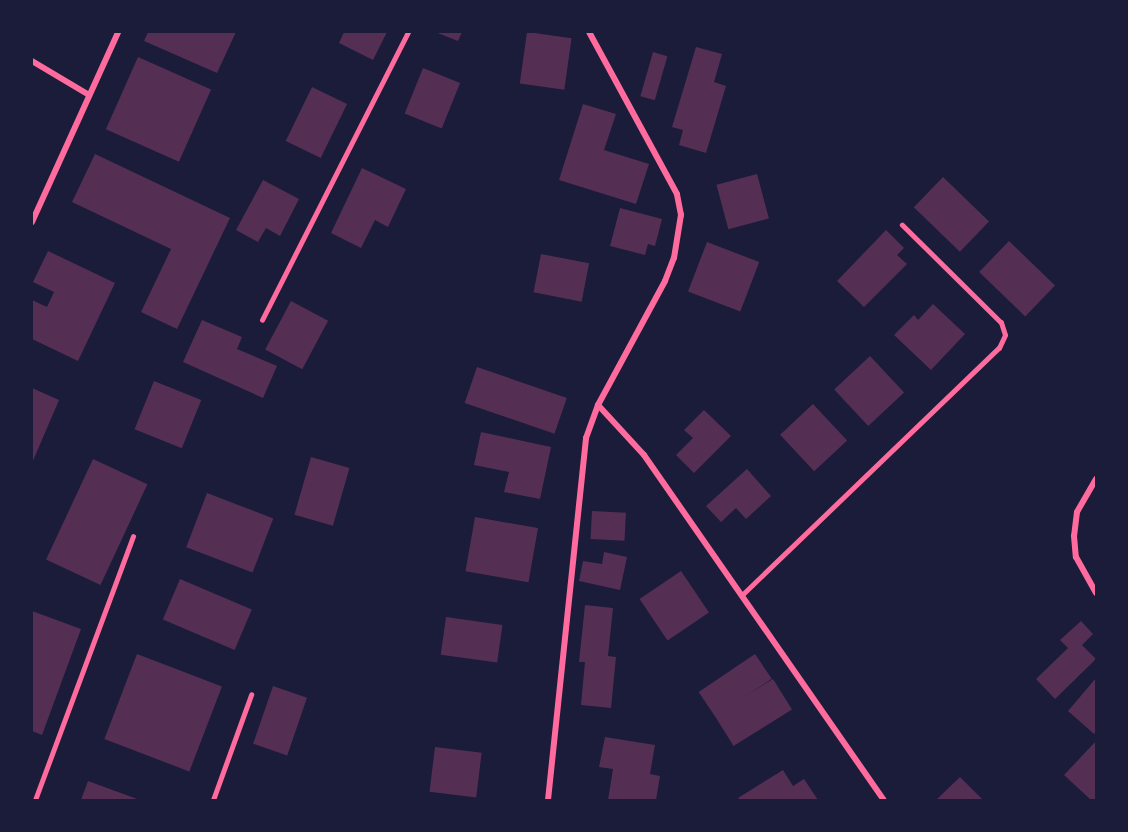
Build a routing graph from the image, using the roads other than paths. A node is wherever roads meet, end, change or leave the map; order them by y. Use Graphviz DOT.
graph roads {
  1 [pos="118,32"];
  2 [pos="408,32"];
  3 [pos="589,32"];
  4 [pos="32,61"];
  5 [pos="89,95"];
  6 [pos="32,222"];
  7 [pos="902,225"];
  8 [pos="262,320"];
  9 [pos="598,405"];
  10 [pos="1096,478"];
  11 [pos="134,537"];
  12 [pos="1096,593"];
  13 [pos="743,594"];
  14 [pos="251,695"];
  15 [pos="34,801"];
  16 [pos="213,801"];
  17 [pos="548,801"];
  18 [pos="884,801"];
  1 -- 5 [label="street"];
  2 -- 8 [label="lane"];
  3 -- 9 [label="street"];
  4 -- 5 [label="street"];
  5 -- 6 [label="street"];
  7 -- 13 [label="lane"];
  9 -- 13 [label="street"];
  9 -- 17 [label="street"];
  10 -- 12 [label="street"];
  11 -- 15 [label="lane"];
  13 -- 18 [label="street"];
  14 -- 16 [label="lane"];
}
